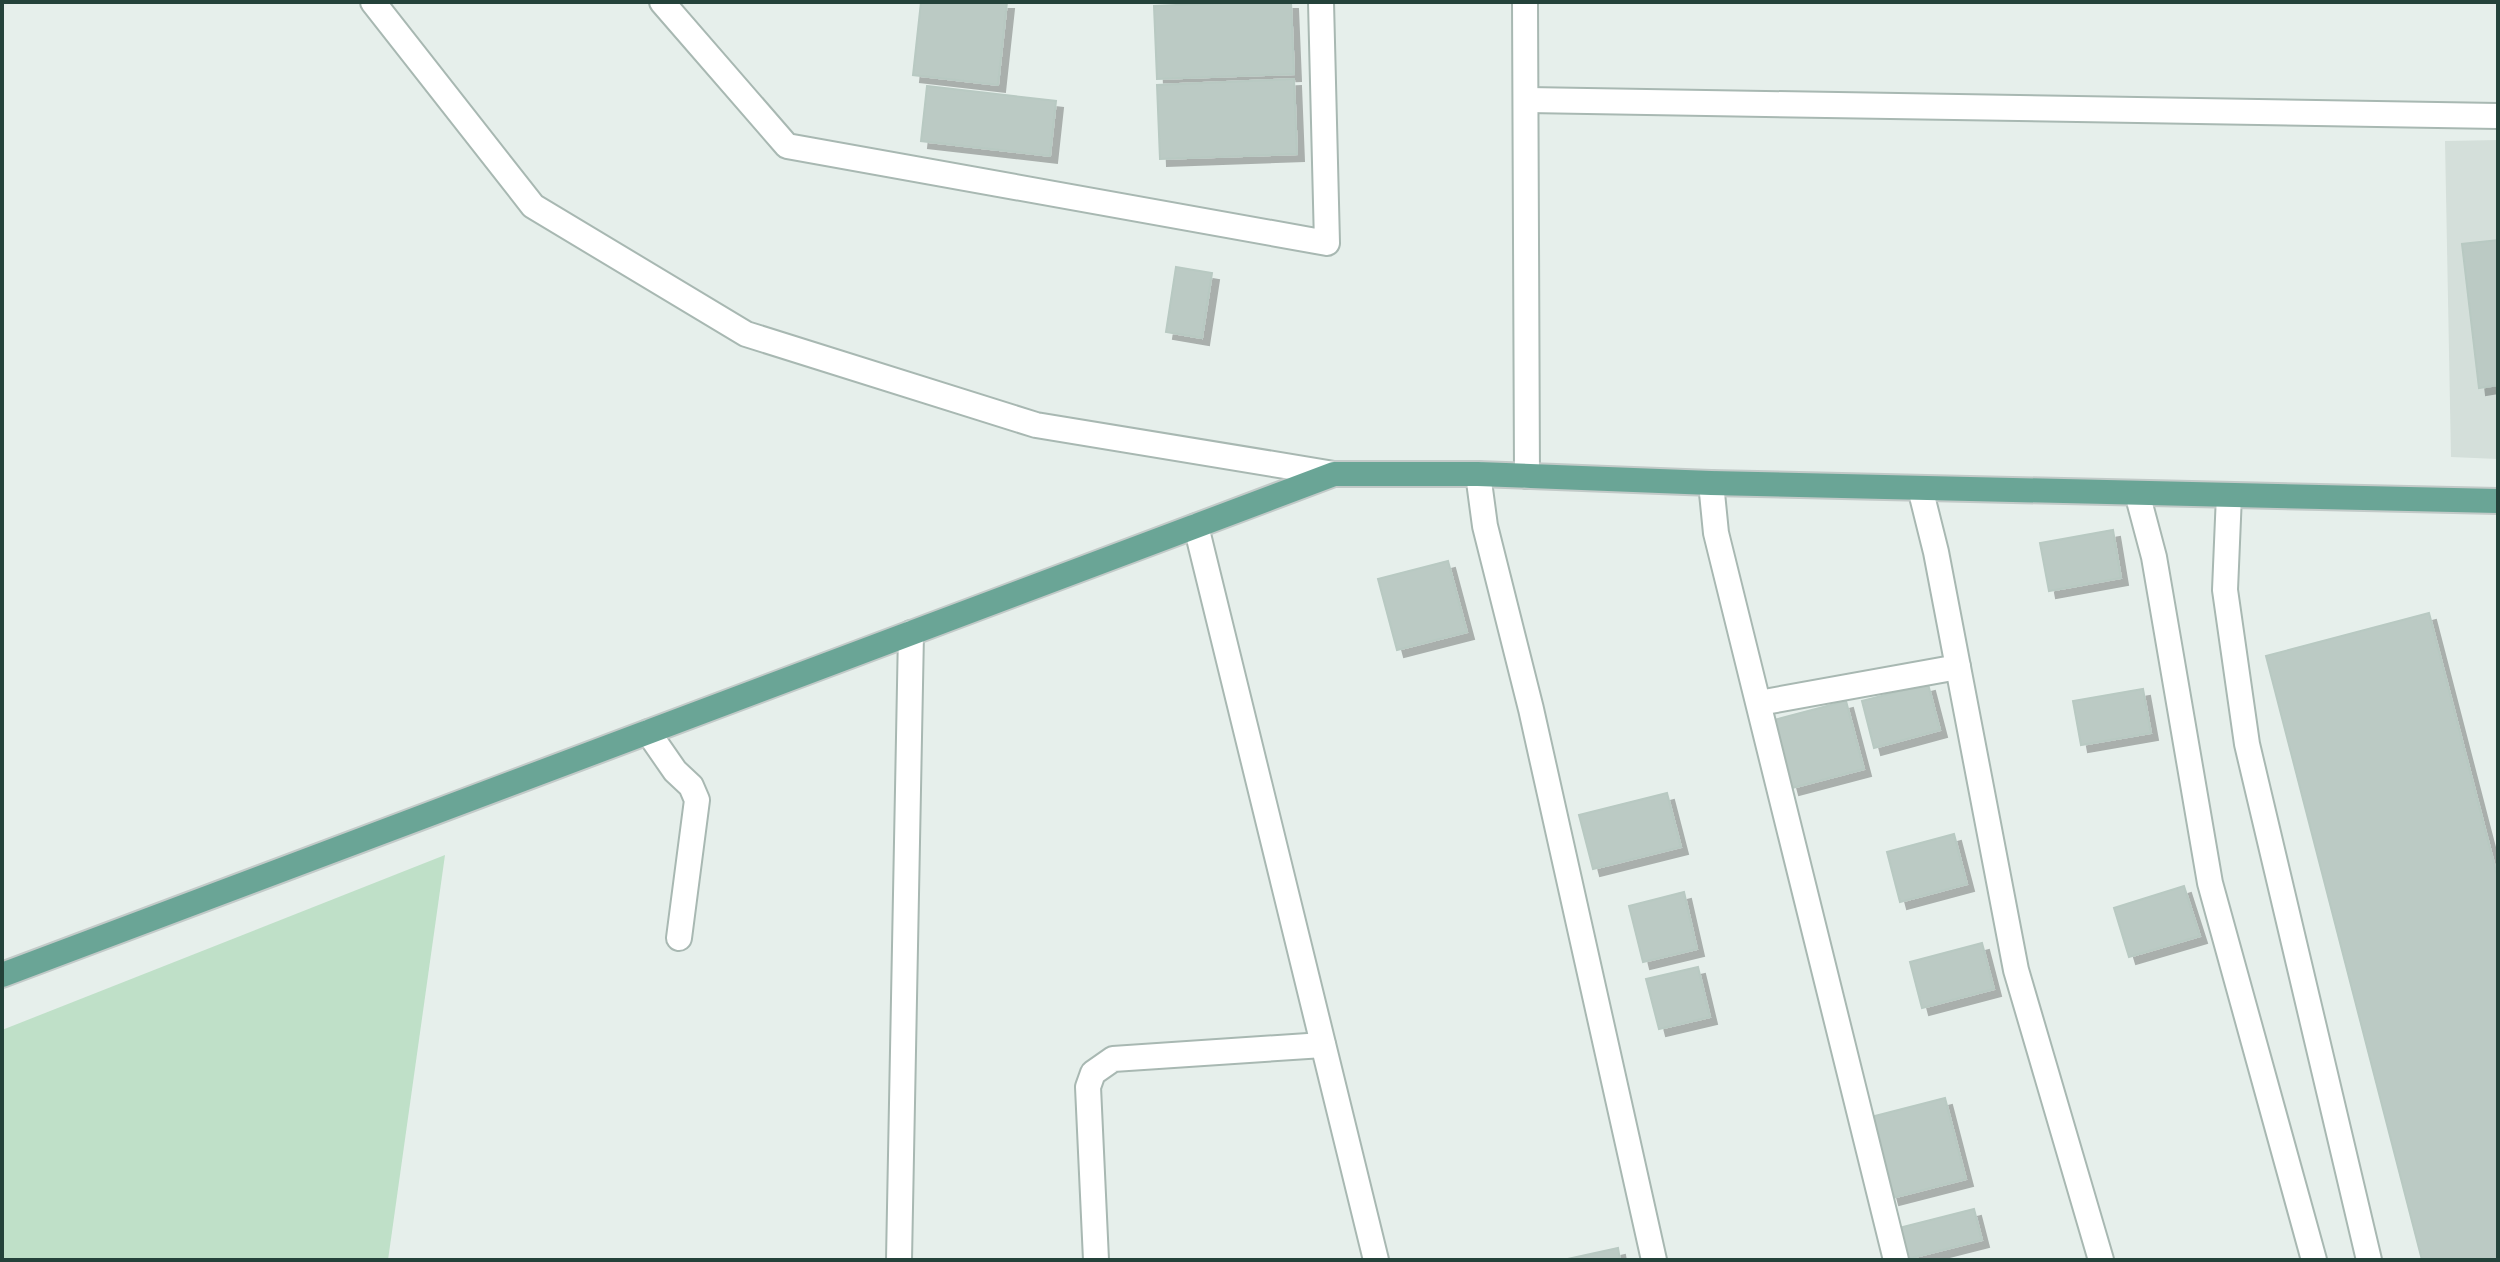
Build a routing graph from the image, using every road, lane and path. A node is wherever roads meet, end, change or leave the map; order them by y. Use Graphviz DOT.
graph roads {
  1 [pos="373,2"];
  2 [pos="662,2"];
  3 [pos="1321,2"];
  4 [pos="1525,2"];
  5 [pos="1528,100"];
  6 [pos="2498,116"];
  7 [pos="1334,474"];
  8 [pos="1478,474"];
  9 [pos="1527,476"];
  10 [pos="1711,483"];
  11 [pos="1920,488"];
  12 [pos="2137,493"];
  13 [pos="2229,495"];
  14 [pos="2498,501"];
  15 [pos="1196,526"];
  16 [pos="911,633"];
  17 [pos="1958,667"];
  18 [pos="1759,703"];
  19 [pos="648,732"];
  20 [pos="679,938"];
  21 [pos="2,975"];
  22 [pos="1323,1045"];
  23 [pos="899,1260"];
  24 [pos="1096,1260"];
  25 [pos="1376,1260"];
  26 [pos="1654,1260"];
  27 [pos="1896,1260"];
  28 [pos="2101,1260"];
  29 [pos="2314,1260"];
  30 [pos="2369,1260"];
  1 -- 7 [label="street"];
  2 -- 3 [label="street"];
  4 -- 5 [label="street"];
  5 -- 6 [label="street"];
  5 -- 9 [label="street"];
  7 -- 8 [label="main road"];
  7 -- 15 [label="main road"];
  8 -- 9 [label="main road"];
  8 -- 26 [label="street"];
  9 -- 10 [label="main road"];
  10 -- 11 [label="main road"];
  10 -- 18 [label="street"];
  11 -- 12 [label="main road"];
  11 -- 17 [label="street"];
  12 -- 13 [label="main road"];
  12 -- 29 [label="street"];
  13 -- 14 [label="main road"];
  13 -- 30 [label="street"];
  15 -- 16 [label="main road"];
  15 -- 22 [label="street"];
  16 -- 19 [label="main road"];
  16 -- 23 [label="street"];
  17 -- 18 [label="street"];
  17 -- 28 [label="street"];
  18 -- 27 [label="street"];
  19 -- 20 [label="street"];
  19 -- 21 [label="main road"];
  22 -- 24 [label="street"];
  22 -- 25 [label="street"];
}
